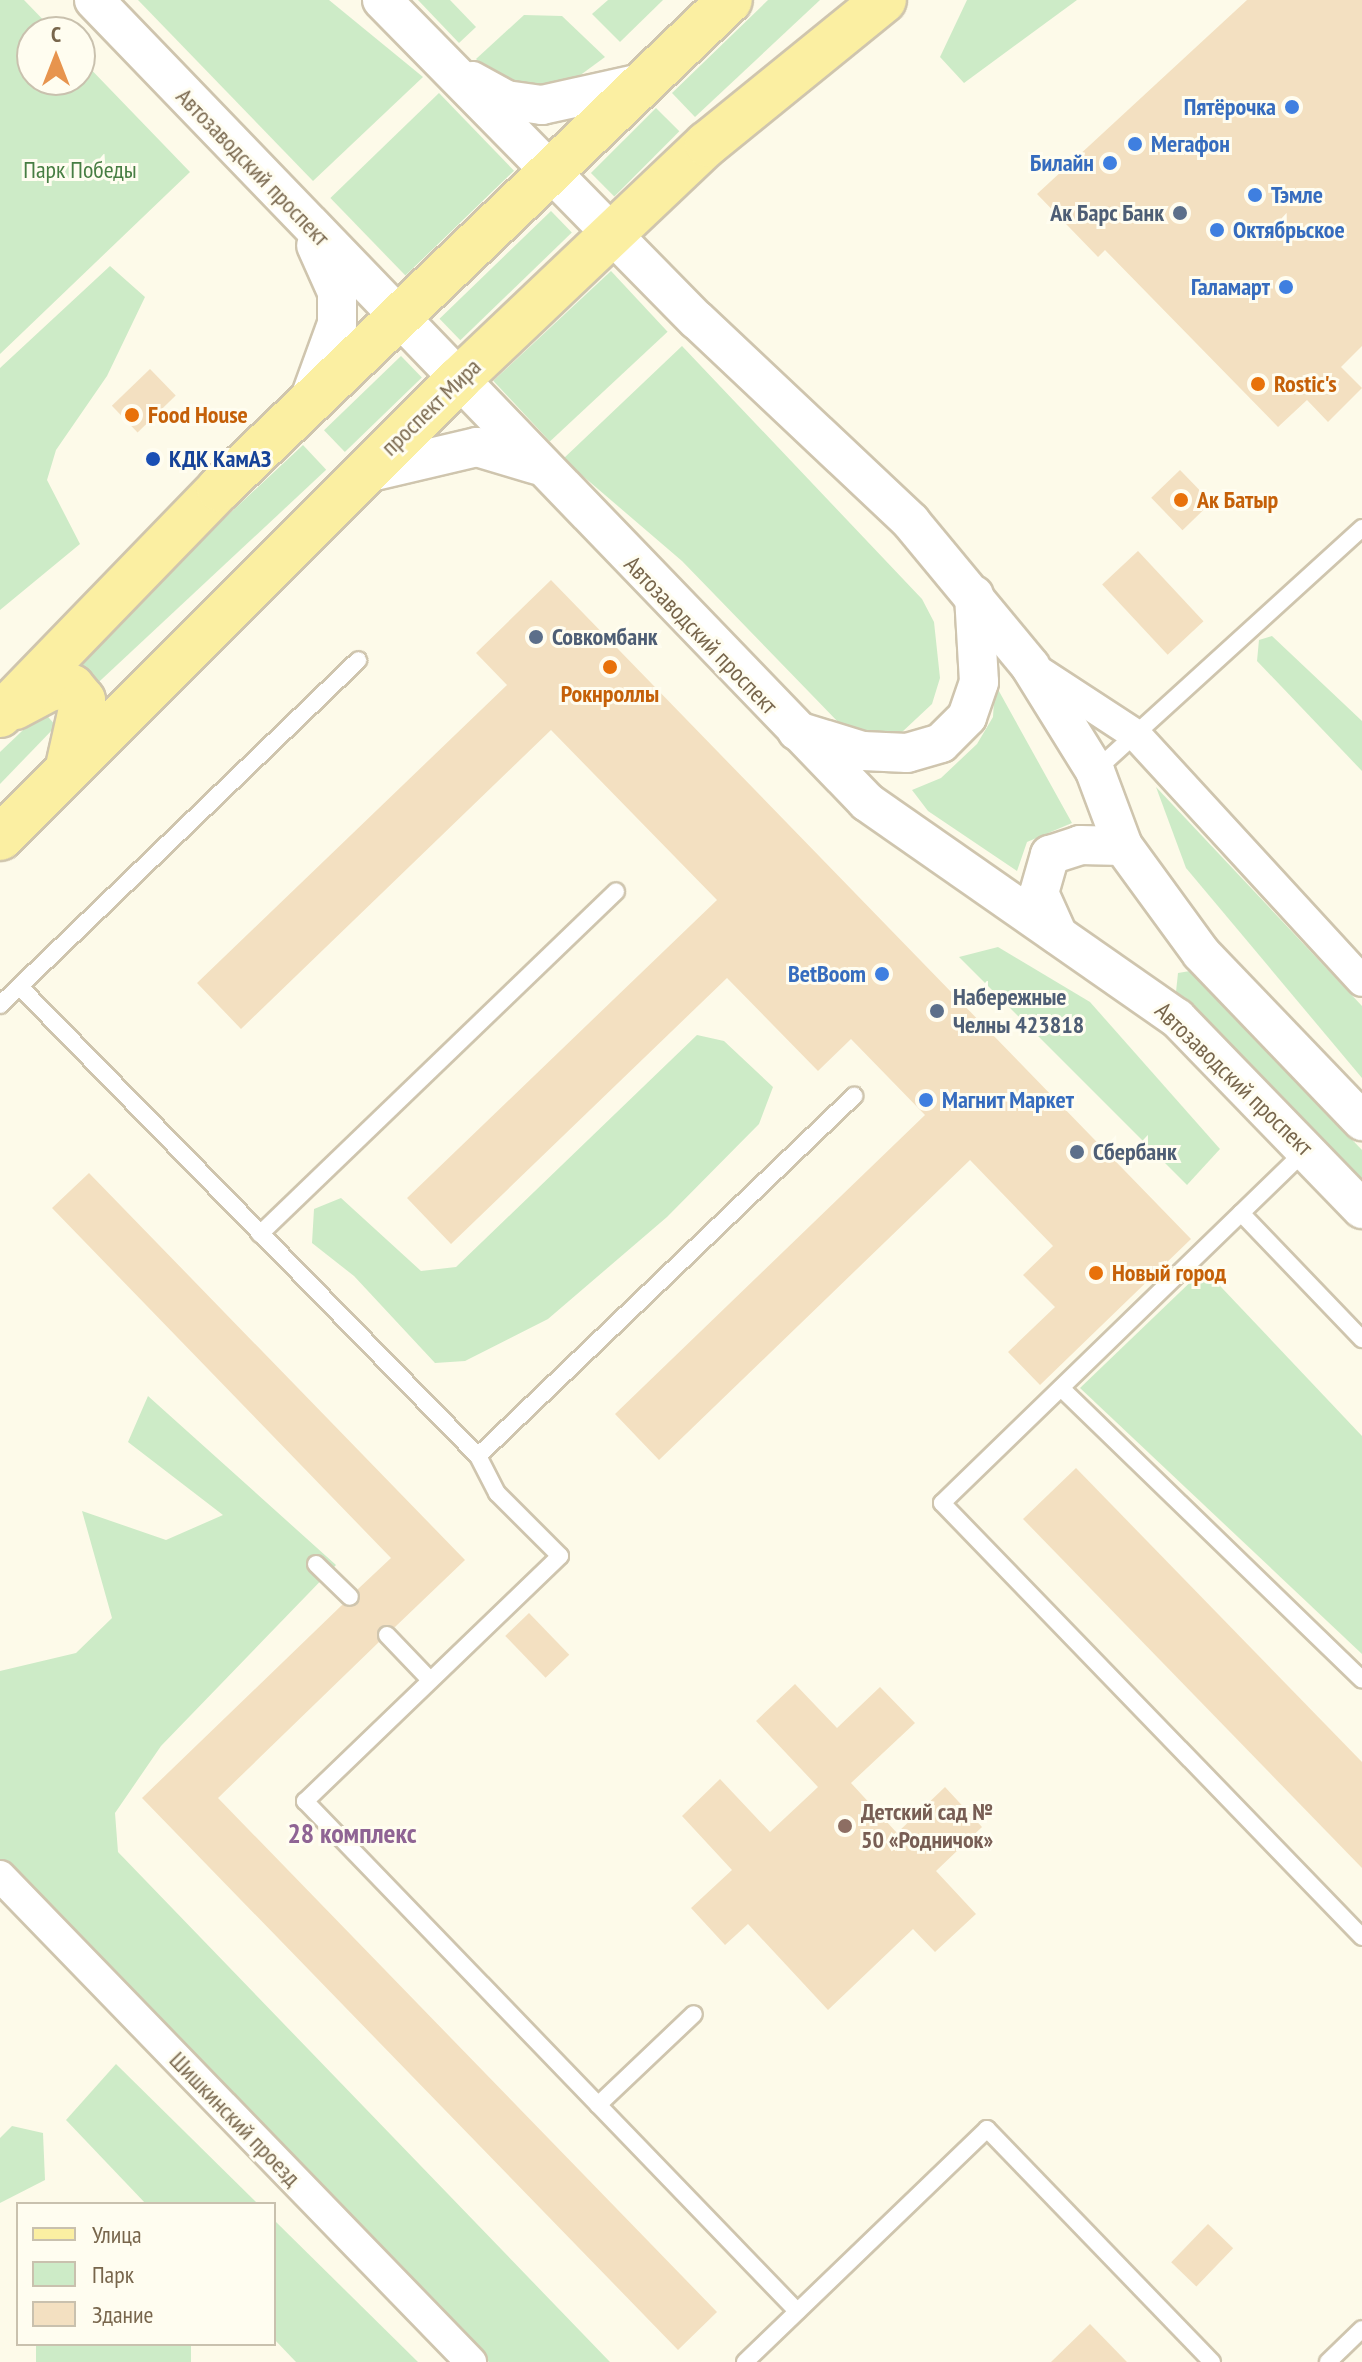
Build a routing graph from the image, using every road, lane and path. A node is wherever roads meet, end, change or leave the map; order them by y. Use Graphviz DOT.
graph roads {
  1 [pos="94,0"];
  2 [pos="382,0"];
  3 [pos="730,0"];
  4 [pos="884,0"];
  5 [pos="449,69"];
  6 [pos="646,82"];
  7 [pos="551,172"];
  8 [pos="296,212"];
  9 [pos="613,233"];
  10 [pos="398,317"];
  11 [pos="459,379"];
  12 [pos="302,412"];
  13 [pos="540,466"];
  14 [pos="362,474"];
  15 [pos="1362,528"];
  16 [pos="974,595"];
  17 [pos="358,660"];
  18 [pos="1030,666"];
  19 [pos="1,714"];
  20 [pos="791,729"];
  21 [pos="1136,735"];
  22 [pos="1095,771"];
  23 [pos="67,773"];
  24 [pos="0,838"];
  25 [pos="1123,846"];
  26 [pos="616,891"];
  27 [pos="1058,935"];
  28 [pos="1362,981"];
  29 [pos="20,987"];
  30 [pos="0,1005"];
  31 [pos="854,1096"];
  32 [pos="1362,1121"];
  33 [pos="1307,1149"];
  34 [pos="1362,1209"];
  35 [pos="1241,1213"];
  36 [pos="260,1234"];
  37 [pos="1362,1339"];
  38 [pos="1061,1388"];
  39 [pos="478,1456"];
  40 [pos="316,1564"];
  41 [pos="350,1597"];
  42 [pos="387,1635"];
  43 [pos="430,1680"];
  44 [pos="1362,1680"];
  45 [pos="4,1890"];
  46 [pos="1362,1937"];
  47 [pos="694,2014"];
  48 [pos="598,2105"];
  49 [pos="797,2311"];
  50 [pos="1362,2329"];
  51 [pos="471,2362"];
  52 [pos="745,2362"];
  53 [pos="1212,2362"];
  54 [pos="1328,2362"];
  1 -- 8 [label="street, Автозаводский проспект"];
  2 -- 5 [label="street"];
  3 -- 6 [label="main road"];
  4 -- 9 [label="main road, проспект Мира"];
  5 -- 6 [label="street"];
  5 -- 7 [label="street"];
  6 -- 7 [label="main road"];
  7 -- 9 [label="street"];
  7 -- 10 [label="main road"];
  8 -- 10 [label="street, Автозаводский проспект"];
  8 -- 12 [label="street"];
  9 -- 11 [label="main road, проспект Мира"];
  9 -- 16 [label="street"];
  10 -- 11 [label="street, Автозаводский проспект"];
  10 -- 12 [label="main road"];
  11 -- 13 [label="street, Автозаводский проспект"];
  11 -- 14 [label="main road, проспект Мира"];
  12 -- 19 [label="main road"];
  13 -- 14 [label="street"];
  13 -- 20 [label="street, Автозаводский проспект"];
  14 -- 23 [label="main road, проспект Мира"];
  15 -- 21 [label="lane"];
  16 -- 18 [label="street"];
  16 -- 20 [label="street"];
  17 -- 29 [label="lane"];
  18 -- 21 [label="street"];
  18 -- 22 [label="street"];
  19 -- 23 [label="main road"];
  20 -- 27 [label="street, Автозаводский проспект"];
  21 -- 22 [label="lane"];
  21 -- 28 [label="street"];
  22 -- 25 [label="street"];
  23 -- 24 [label="main road, проспект Мира"];
  25 -- 27 [label="street"];
  25 -- 32 [label="street"];
  26 -- 36 [label="lane"];
  27 -- 33 [label="street, Автозаводский проспект"];
  29 -- 30 [label="lane"];
  29 -- 36 [label="lane"];
  31 -- 39 [label="lane"];
  33 -- 34 [label="street, Автозаводский проспект"];
  33 -- 35 [label="lane"];
  35 -- 37 [label="lane"];
  35 -- 38 [label="lane"];
  36 -- 39 [label="lane"];
  38 -- 44 [label="lane"];
  38 -- 46 [label="lane"];
  39 -- 43 [label="lane"];
  40 -- 41 [label="lane"];
  42 -- 43 [label="lane"];
  43 -- 48 [label="lane"];
  45 -- 51 [label="street, Шишкинский проезд"];
  47 -- 48 [label="lane"];
  48 -- 49 [label="lane"];
  49 -- 52 [label="lane"];
  49 -- 53 [label="lane"];
  50 -- 54 [label="lane"];
}
